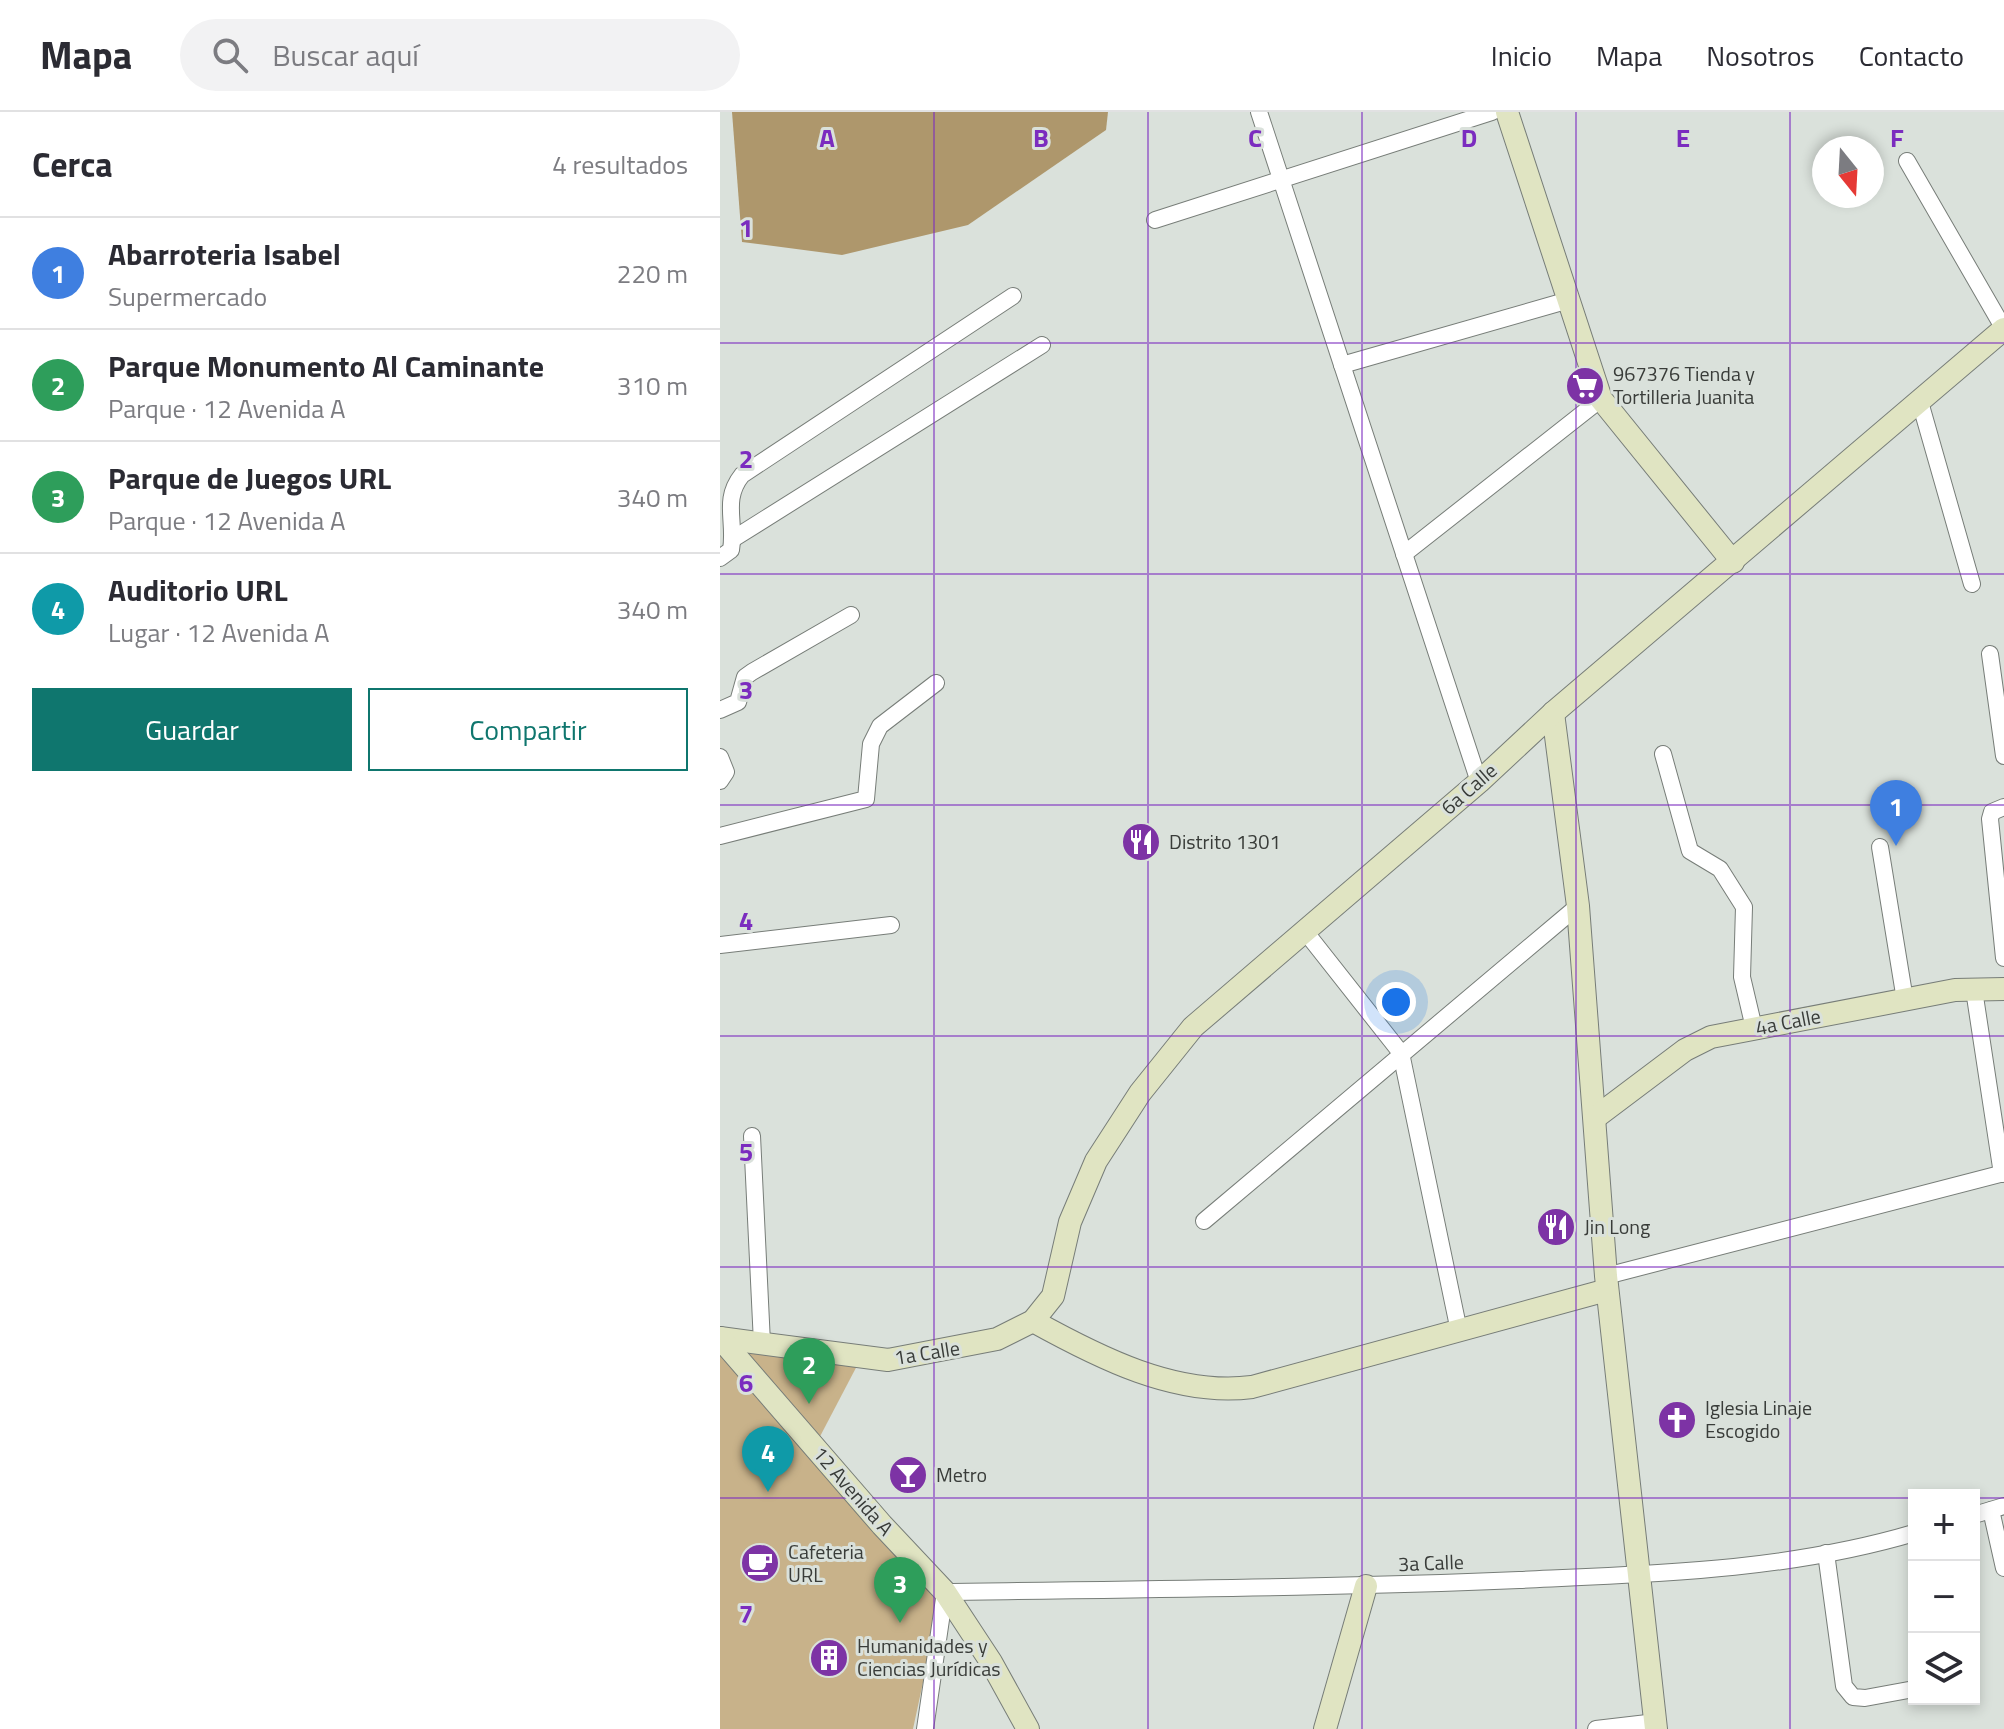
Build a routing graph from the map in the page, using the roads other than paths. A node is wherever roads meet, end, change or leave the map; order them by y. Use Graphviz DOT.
graph roads {
  1 [pos="1259,112"];
  2 [pos="1492,112"];
  3 [pos="1507,112"];
  4 [pos="1907,161"];
  5 [pos="1280,177"];
  6 [pos="1155,220"];
  7 [pos="1013,296"];
  8 [pos="1569,300"];
  9 [pos="2004,329"];
  10 [pos="1042,345"];
  11 [pos="1342,365"];
  12 [pos="1601,399"];
  13 [pos="1920,402"];
  14 [pos="733,539"];
  15 [pos="1404,554"];
  16 [pos="720,558"];
  17 [pos="1733,562"];
  18 [pos="1972,584"];
  19 [pos="851,615"];
  20 [pos="1990,654"];
  21 [pos="936,683"];
  22 [pos="720,710"];
  23 [pos="1553,713"];
  24 [pos="1663,754"];
  25 [pos="2004,756"];
  26 [pos="720,757"];
  27 [pos="720,781"];
  28 [pos="1479,782"];
  29 [pos="2004,807"];
  30 [pos="720,836"];
  31 [pos="1880,847"];
  32 [pos="2001,903"];
  33 [pos="1578,906"];
  34 [pos="891,925"];
  35 [pos="1304,930"];
  36 [pos="720,945"];
  37 [pos="2004,958"];
  38 [pos="2004,989"];
  39 [pos="1974,990"];
  40 [pos="1905,1000"];
  41 [pos="1754,1028"];
  42 [pos="1401,1053"];
  43 [pos="1596,1117"];
  44 [pos="752,1136"];
  45 [pos="2003,1174"];
  46 [pos="1204,1221"];
  47 [pos="1606,1283"];
  48 [pos="1033,1321"];
  49 [pos="1459,1331"];
  50 [pos="720,1338"];
  51 [pos="762,1343"];
  52 [pos="1998,1508"];
  53 [pos="1908,1534"];
  54 [pos="1826,1553"];
  55 [pos="2004,1568"];
  56 [pos="1641,1574"];
  57 [pos="1366,1586"];
  58 [pos="945,1592"];
  59 [pos="1908,1690"];
  60 [pos="1656,1726"];
  61 [pos="925,1729"];
  62 [pos="1028,1729"];
  63 [pos="1325,1729"];
  64 [pos="1596,1729"];
  1 -- 5 [label="street"];
  2 -- 5 [label="street"];
  3 -- 8 [label="street"];
  4 -- 9 [label="street"];
  5 -- 6 [label="street"];
  5 -- 11 [label="street"];
  7 -- 14 [label="street"];
  8 -- 11 [label="street"];
  8 -- 12 [label="street"];
  9 -- 13 [label="street, 6a Calle"];
  10 -- 14 [label="street"];
  11 -- 15 [label="street"];
  12 -- 15 [label="street"];
  12 -- 17 [label="street"];
  13 -- 17 [label="street, 6a Calle"];
  13 -- 18 [label="street"];
  14 -- 16 [label="street"];
  15 -- 28 [label="street"];
  17 -- 23 [label="street, 6a Calle"];
  19 -- 22 [label="street"];
  20 -- 25 [label="street"];
  21 -- 30 [label="street"];
  23 -- 28 [label="street, 6a Calle"];
  23 -- 33 [label="street"];
  24 -- 41 [label="street"];
  26 -- 27 [label="street"];
  28 -- 35 [label="street, 6a Calle"];
  29 -- 32 [label="street"];
  31 -- 40 [label="street"];
  32 -- 37 [label="street"];
  33 -- 42 [label="street"];
  33 -- 43 [label="street"];
  34 -- 36 [label="street"];
  35 -- 42 [label="street"];
  35 -- 48 [label="street, 6a Calle"];
  38 -- 39 [label="street, 4a Calle"];
  39 -- 40 [label="street, 4a Calle"];
  39 -- 45 [label="street"];
  40 -- 41 [label="street, 4a Calle"];
  41 -- 43 [label="street, 4a Calle"];
  42 -- 46 [label="street"];
  42 -- 49 [label="street"];
  43 -- 47 [label="street"];
  44 -- 51 [label="street"];
  45 -- 47 [label="street"];
  47 -- 49 [label="street"];
  47 -- 56 [label="street"];
  48 -- 49 [label="street"];
  48 -- 51 [label="street, 1a Calle"];
  50 -- 51 [label="street, 1a Calle"];
  50 -- 58 [label="street, 12 Avenida A"];
  52 -- 55 [label="street"];
  53 -- 54 [label="street, 3a Calle"];
  54 -- 56 [label="street, 3a Calle"];
  54 -- 59 [label="street"];
  56 -- 57 [label="street, 3a Calle"];
  56 -- 60 [label="street"];
  57 -- 58 [label="street, 3a Calle"];
  57 -- 63 [label="street"];
  58 -- 61 [label="street"];
  58 -- 62 [label="street, 12 Avenida A"];
  60 -- 64 [label="street"];
}
